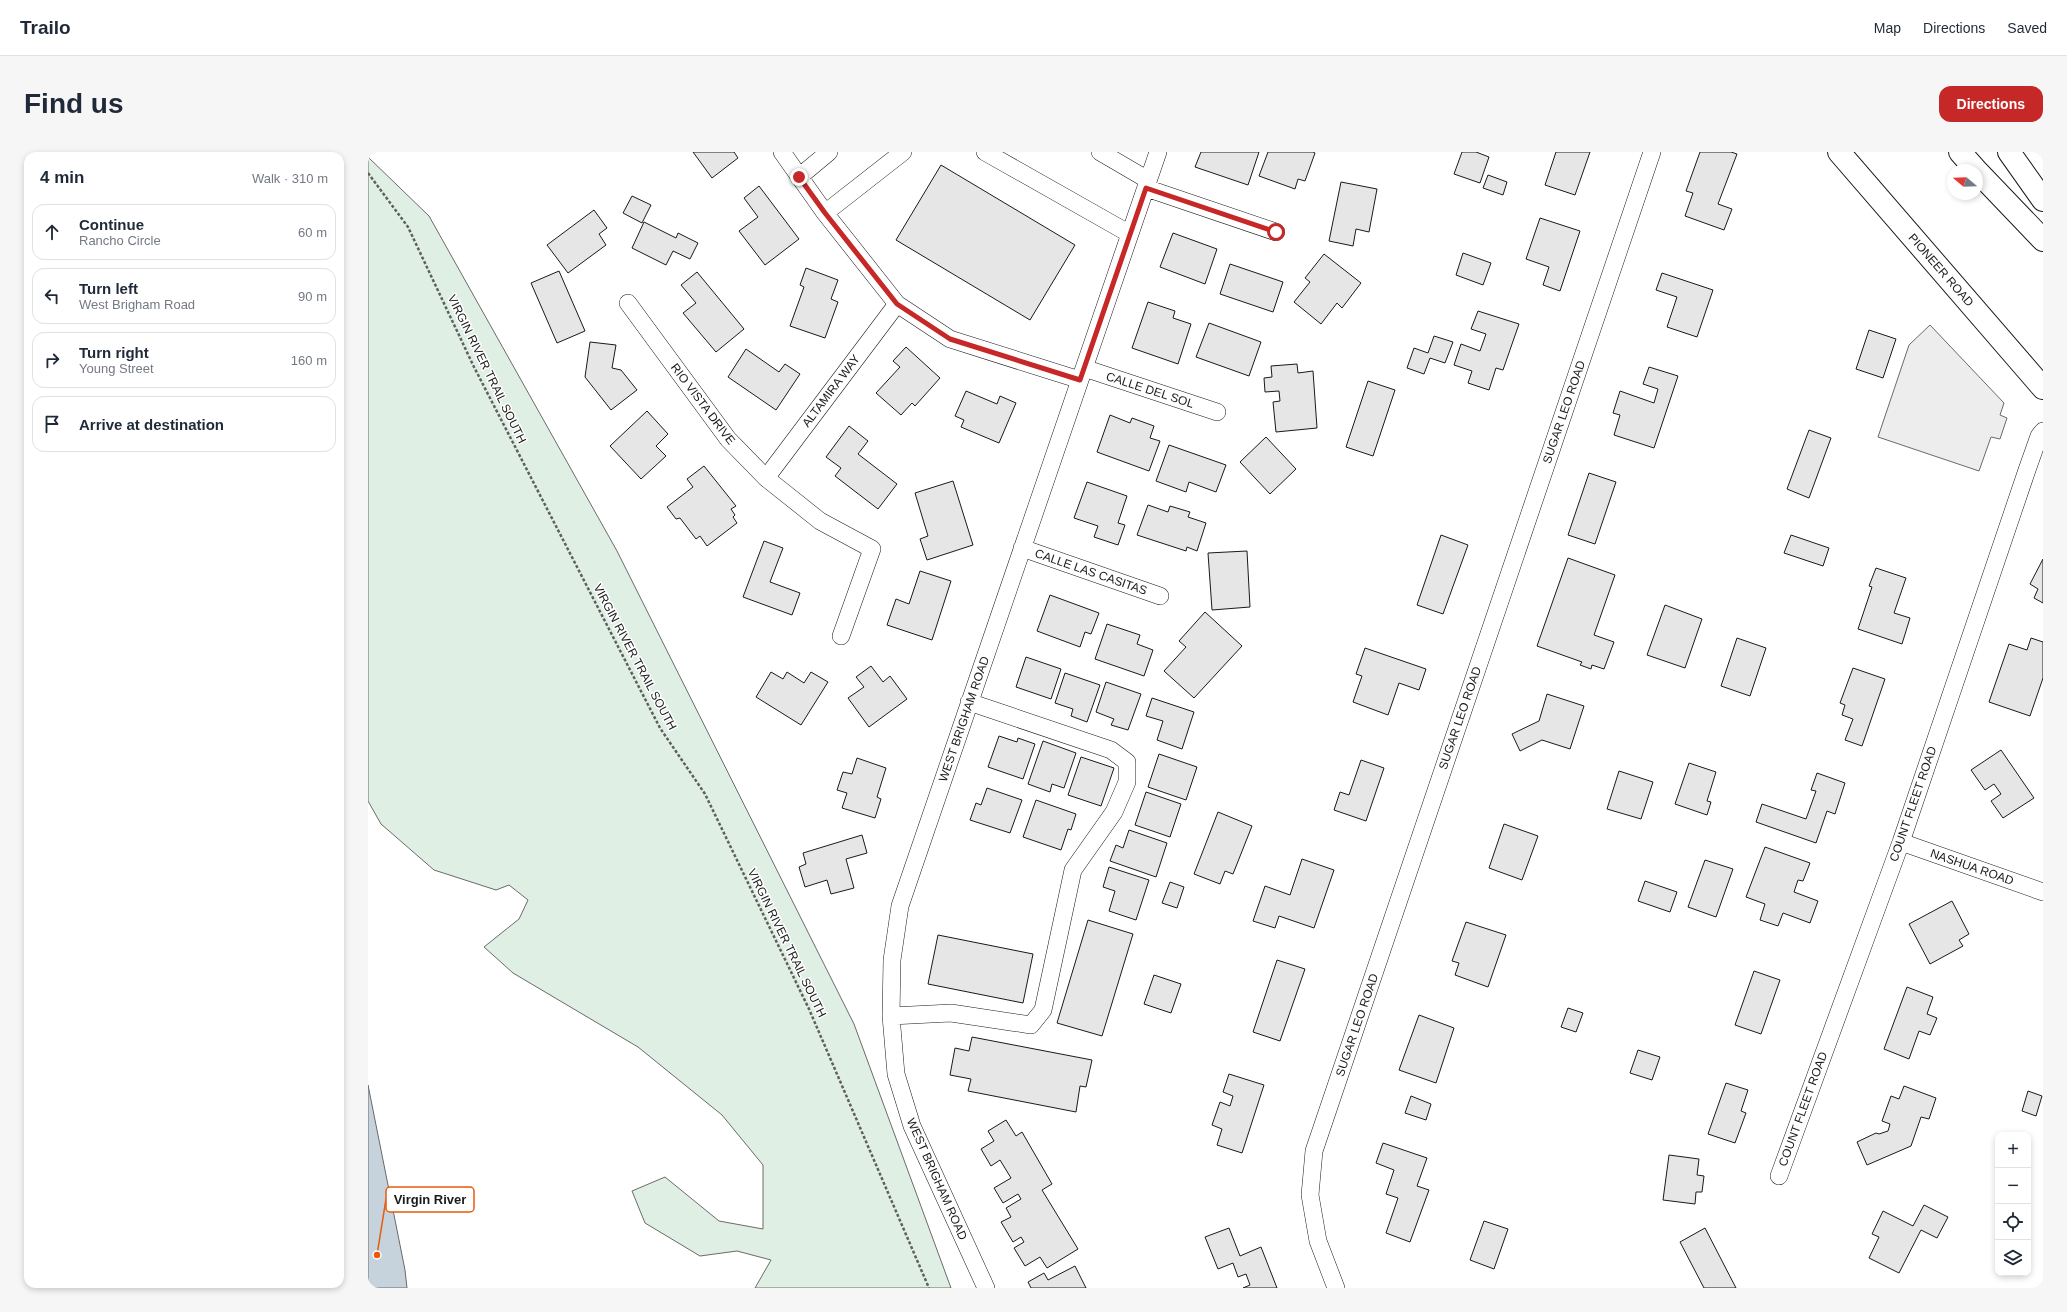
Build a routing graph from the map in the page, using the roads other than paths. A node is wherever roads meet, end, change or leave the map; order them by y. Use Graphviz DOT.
graph roads {
  1 [pos="782,152"];
  2 [pos="829,152"];
  3 [pos="903,152"];
  4 [pos="985,152"];
  5 [pos="1100,152"];
  6 [pos="1158,152"];
  7 [pos="1652,152"];
  8 [pos="1839,152"];
  9 [pos="1960,152"];
  10 [pos="2009,152"];
  11 [pos="1971,164"];
  12 [pos="1983,176"];
  13 [pos="799,177"];
  14 [pos="1147,184"];
  15 [pos="2043,200"];
  16 [pos="825,213"];
  17 [pos="1276,232"];
  18 [pos="1130,234"];
  19 [pos="2043,240"];
  20 [pos="628,303"];
  21 [pos="897,304"];
  22 [pos="1082,374"];
  23 [pos="2043,388"];
  24 [pos="1217,412"];
  25 [pos="2043,431"];
  26 [pos="766,478"];
  27 [pos="1022,548"];
  28 [pos="1160,596"];
  29 [pos="841,636"];
  30 [pos="969,702"];
  31 [pos="1901,842"];
  32 [pos="2043,892"];
  33 [pos="891,1016"];
  34 [pos="1779,1176"];
  35 [pos="986,1288"];
  36 [pos="1336,1288"];
  1 -- 13 [label="street, CALLE DEL SOL"];
  2 -- 13 [label="street"];
  3 -- 16 [label="street"];
  4 -- 18 [label="street"];
  5 -- 14 [label="street"];
  6 -- 14 [label="street, WEST BRIGHAM ROAD"];
  7 -- 36 [label="street, SUGAR LEO ROAD"];
  8 -- 23 [label="main road, PIONEER ROAD"];
  9 -- 11 [label="main road"];
  10 -- 15 [label="main road"];
  12 -- 19 [label="main road"];
  13 -- 16 [label="street, CALLE DEL SOL"];
  14 -- 17 [label="street"];
  14 -- 18 [label="street, WEST BRIGHAM ROAD"];
  16 -- 21 [label="street, CALLE DEL SOL"];
  18 -- 22 [label="street, WEST BRIGHAM ROAD"];
  20 -- 26 [label="street, RIO VISTA DRIVE"];
  21 -- 22 [label="street, CALLE DEL SOL"];
  21 -- 26 [label="street, ALTAMIRA WAY"];
  22 -- 24 [label="street, CALLE DEL SOL"];
  22 -- 27 [label="street, WEST BRIGHAM ROAD"];
  25 -- 31 [label="street, COUNT FLEET ROAD"];
  26 -- 29 [label="street, RIO VISTA DRIVE"];
  27 -- 28 [label="street, CALLE LAS CASITAS"];
  27 -- 30 [label="street, WEST BRIGHAM ROAD"];
  30 -- 33 [label="street, WEST BRIGHAM ROAD"];
  30 -- 33 [label="street"];
  31 -- 32 [label="street, NASHUA ROAD"];
  31 -- 34 [label="street, COUNT FLEET ROAD"];
  33 -- 35 [label="street, WEST BRIGHAM ROAD"];
}
